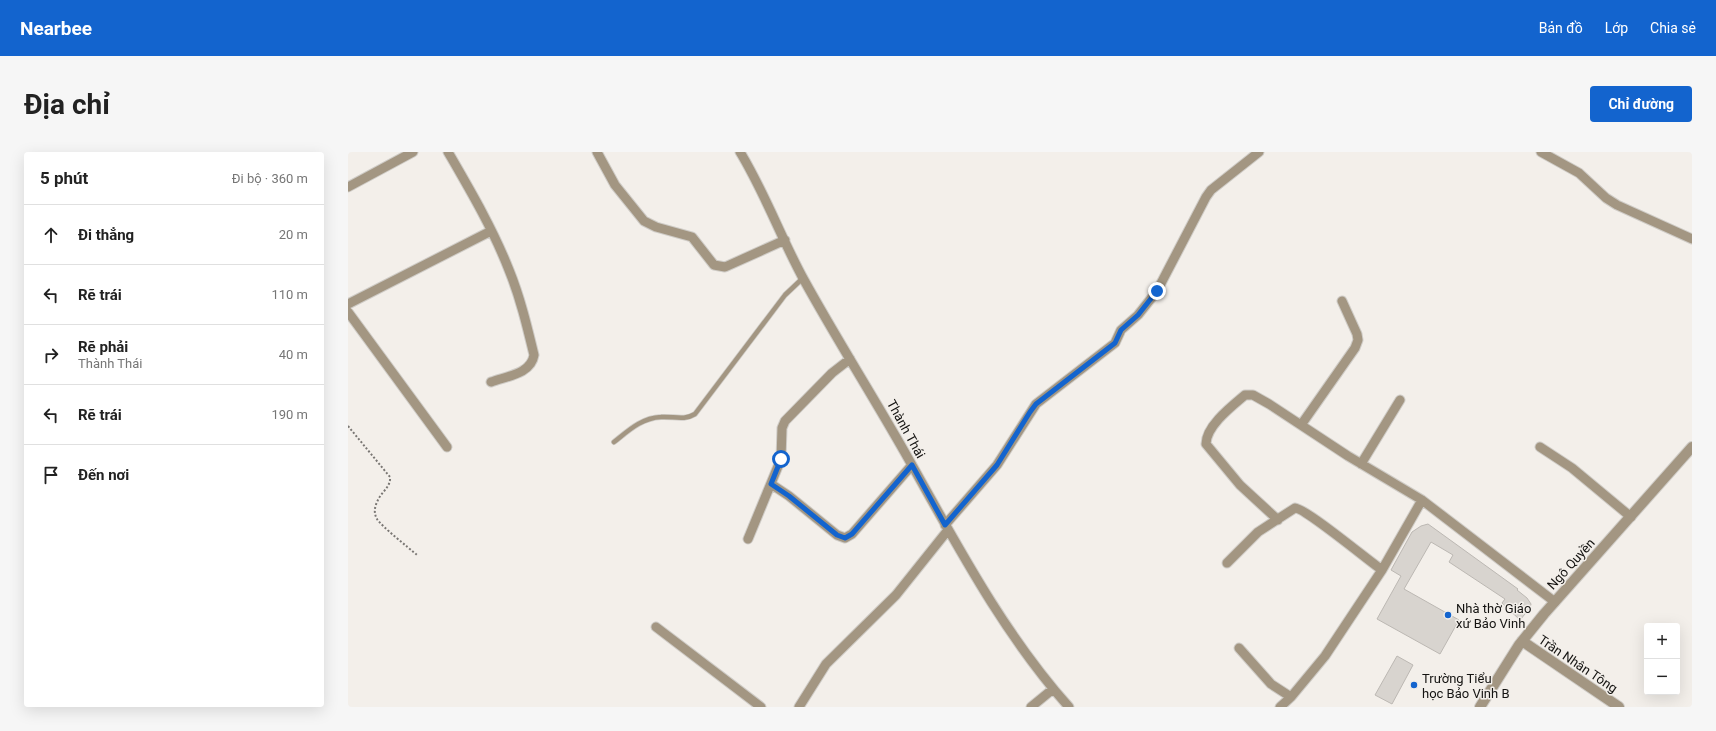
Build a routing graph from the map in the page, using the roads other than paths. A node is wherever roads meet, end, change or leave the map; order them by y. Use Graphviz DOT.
graph roads {
  1 [pos="413,152"];
  2 [pos="448,152"];
  3 [pos="597,152"];
  4 [pos="740,152"];
  5 [pos="1259,152"];
  6 [pos="1541,152"];
  7 [pos="348,187"];
  8 [pos="491,231"];
  9 [pos="1692,239"];
  10 [pos="785,240"];
  11 [pos="803,278"];
  12 [pos="1342,301"];
  13 [pos="348,304"];
  14 [pos="348,312"];
  15 [pos="850,359"];
  16 [pos="491,382"];
  17 [pos="1400,400"];
  18 [pos="1300,425"];
  19 [pos="614,442"];
  20 [pos="1692,446"];
  21 [pos="447,447"];
  22 [pos="1540,447"];
  23 [pos="1361,464"];
  24 [pos="912,465"];
  25 [pos="771,484"];
  26 [pos="1422,500"];
  27 [pos="1631,517"];
  28 [pos="1278,520"];
  29 [pos="946,528"];
  30 [pos="748,539"];
  31 [pos="1227,563"];
  32 [pos="1382,570"];
  33 [pos="1555,602"];
  34 [pos="656,627"];
  35 [pos="1522,641"];
  36 [pos="1239,648"];
  37 [pos="1053,689"];
  38 [pos="1291,697"];
  39 [pos="761,707"];
  40 [pos="799,707"];
  41 [pos="1031,707"];
  42 [pos="1069,707"];
  43 [pos="1280,707"];
  44 [pos="1480,707"];
  45 [pos="1619,707"];
  1 -- 7 [label="street"];
  2 -- 8 [label="street"];
  3 -- 10 [label="street"];
  4 -- 10 [label="street, Thành Thái"];
  5 -- 29 [label="street"];
  6 -- 9 [label="street"];
  8 -- 13 [label="street"];
  8 -- 16 [label="street"];
  10 -- 11 [label="street, Thành Thái"];
  11 -- 15 [label="street, Thành Thái"];
  11 -- 19 [label="lane"];
  12 -- 18 [label="street"];
  14 -- 21 [label="street"];
  15 -- 24 [label="street, Thành Thái"];
  15 -- 25 [label="street"];
  17 -- 23 [label="street"];
  18 -- 23 [label="street"];
  18 -- 28 [label="street"];
  20 -- 27 [label="street, Ngô Quyền"];
  22 -- 27 [label="street"];
  23 -- 26 [label="street"];
  24 -- 25 [label="street"];
  24 -- 29 [label="street, Thành Thái"];
  25 -- 30 [label="street"];
  26 -- 32 [label="street"];
  26 -- 33 [label="street"];
  27 -- 33 [label="street, Ngô Quyền"];
  28 -- 31 [label="street"];
  28 -- 32 [label="street"];
  29 -- 37 [label="street, Thành Thái"];
  29 -- 40 [label="street"];
  32 -- 38 [label="street"];
  33 -- 35 [label="street, Ngô Quyền"];
  34 -- 39 [label="street"];
  35 -- 44 [label="street, Ngô Quyền"];
  35 -- 45 [label="street, Trần Nhân Tông"];
  36 -- 38 [label="street"];
  37 -- 41 [label="street"];
  37 -- 42 [label="street, Thành Thái"];
  38 -- 43 [label="street"];
}
